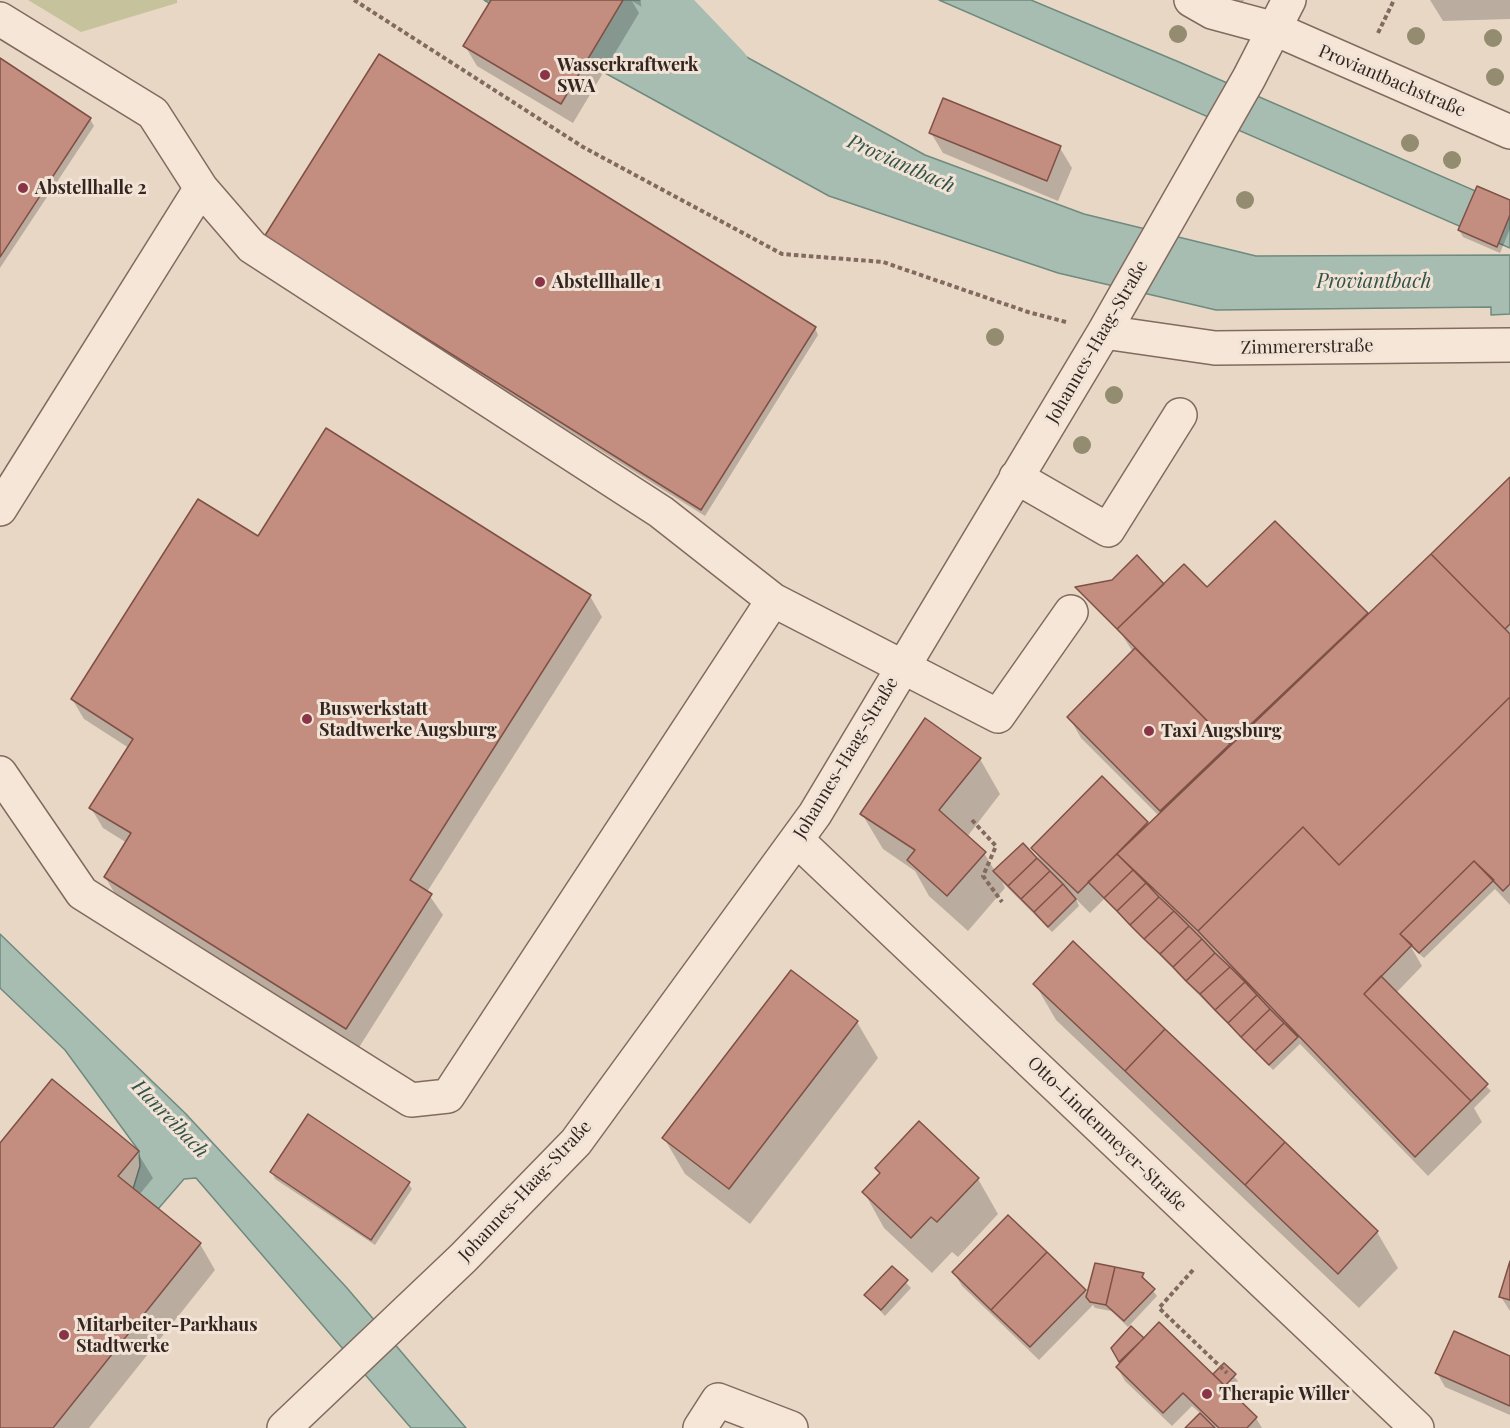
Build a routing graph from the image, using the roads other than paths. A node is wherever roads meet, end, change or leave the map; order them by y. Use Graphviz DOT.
graph roads {
  1 [pos="1191,0"];
  2 [pos="1289,0"];
  3 [pos="0,19"];
  4 [pos="1275,29"];
  5 [pos="1510,132"];
  6 [pos="201,188"];
  7 [pos="1104,332"];
  8 [pos="1510,345"];
  9 [pos="1180,415"];
  10 [pos="1016,477"];
  11 [pos="0,509"];
  12 [pos="773,600"];
  13 [pos="1071,612"];
  14 [pos="902,665"];
  15 [pos="0,773"];
  16 [pos="796,840"];
  17 [pos="284,1428"];
  18 [pos="700,1428"];
  19 [pos="791,1428"];
  20 [pos="1417,1428"];
  1 -- 4 [label="street, Proviantbachstraße"];
  2 -- 4 [label="street, Johannes-Haag-Straße"];
  3 -- 6 [label="street"];
  4 -- 5 [label="street, Proviantbachstraße"];
  4 -- 7 [label="street, Johannes-Haag-Straße"];
  6 -- 11 [label="street"];
  6 -- 12 [label="street"];
  7 -- 8 [label="street, Zimmererstraße"];
  7 -- 10 [label="street, Johannes-Haag-Straße"];
  9 -- 10 [label="street"];
  10 -- 14 [label="street, Johannes-Haag-Straße"];
  12 -- 14 [label="street"];
  12 -- 15 [label="street"];
  13 -- 14 [label="street"];
  14 -- 16 [label="street, Johannes-Haag-Straße"];
  16 -- 17 [label="street, Johannes-Haag-Straße"];
  16 -- 20 [label="street, Otto-Lindenmeyer-Straße"];
  18 -- 19 [label="street"];
}
